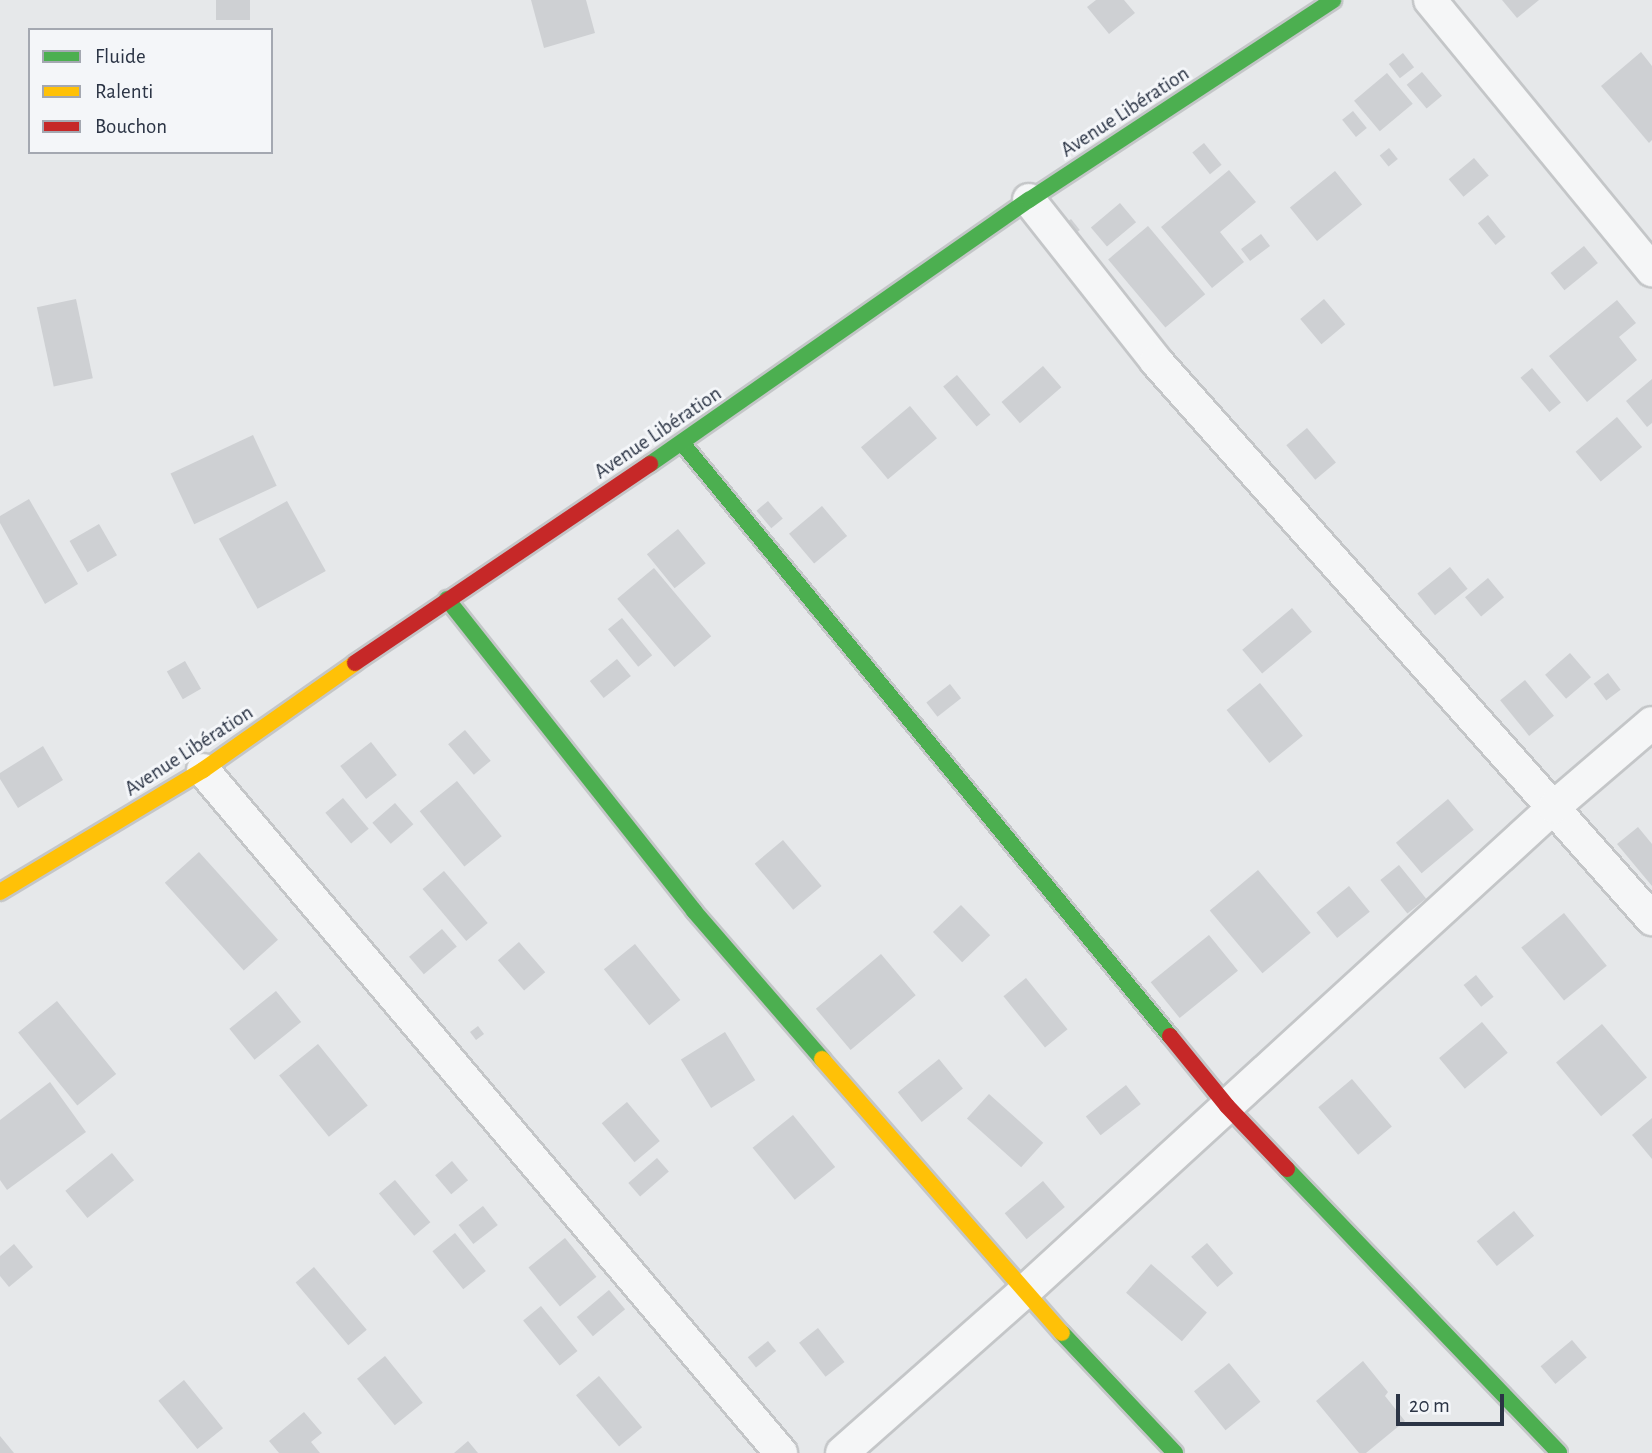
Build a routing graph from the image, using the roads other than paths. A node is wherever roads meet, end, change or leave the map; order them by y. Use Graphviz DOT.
graph roads {
  1 [pos="1333,0"];
  2 [pos="1430,0"];
  3 [pos="1029,200"];
  4 [pos="1652,270"];
  5 [pos="682,443"];
  6 [pos="447,599"];
  7 [pos="1652,723"];
  8 [pos="203,770"];
  9 [pos="1554,807"];
  10 [pos="0,892"];
  11 [pos="1652,919"];
  12 [pos="1227,1106"];
  13 [pos="1024,1292"];
  14 [pos="781,1453"];
  15 [pos="842,1453"];
  16 [pos="1175,1453"];
  17 [pos="1559,1453"];
  1 -- 3 [label="street, Avenue Libération"];
  2 -- 4 [label="street"];
  3 -- 5 [label="street, Avenue Libération"];
  3 -- 9 [label="street"];
  5 -- 6 [label="street, Avenue Libération"];
  5 -- 12 [label="street"];
  6 -- 8 [label="street, Avenue Libération"];
  6 -- 13 [label="street"];
  7 -- 9 [label="street"];
  8 -- 10 [label="street, Avenue Libération"];
  8 -- 14 [label="street"];
  9 -- 11 [label="street"];
  9 -- 12 [label="street"];
  12 -- 13 [label="street"];
  12 -- 17 [label="street"];
  13 -- 15 [label="street"];
  13 -- 16 [label="street"];
}
